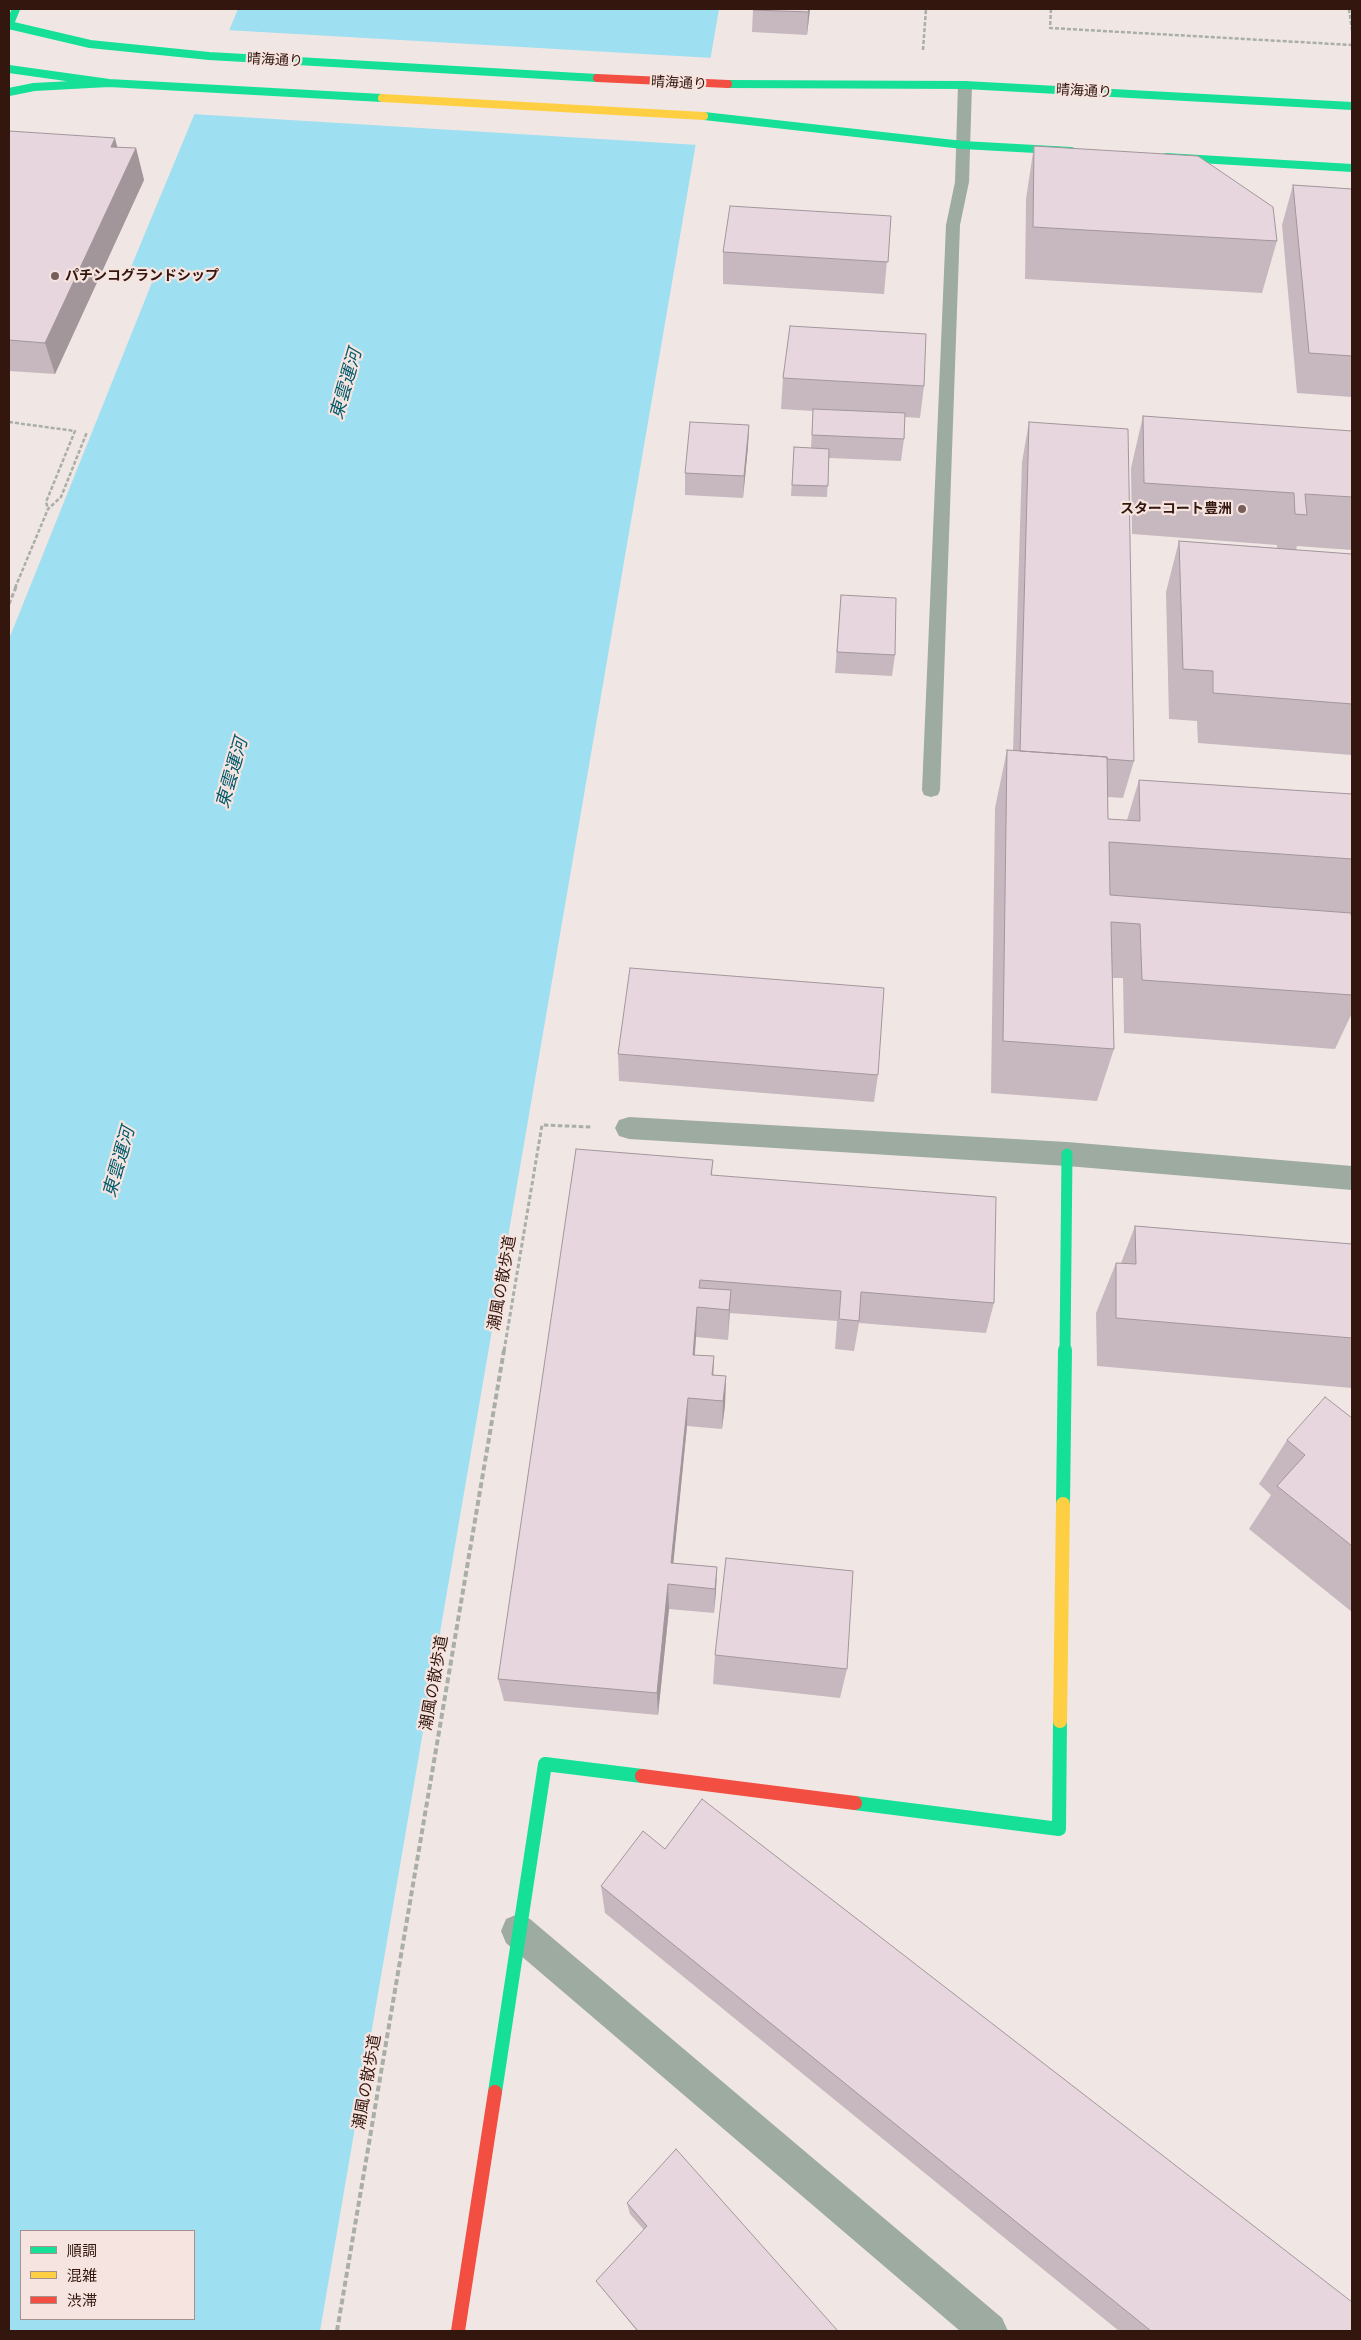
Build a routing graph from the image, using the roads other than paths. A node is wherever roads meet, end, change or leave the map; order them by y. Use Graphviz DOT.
graph roads {
  1 [pos="16,9"];
  2 [pos="9,25"];
  3 [pos="9,70"];
  4 [pos="109,83"];
  5 [pos="965,85"];
  6 [pos="9,92"];
  7 [pos="1352,106"];
  8 [pos="963,145"];
  9 [pos="1083,152"];
  10 [pos="1153,156"];
  11 [pos="1352,168"];
  12 [pos="931,790"];
  13 [pos="630,1128"];
  14 [pos="1067,1154"];
  15 [pos="1352,1178"];
  16 [pos="518,1931"];
  17 [pos="458,2331"];
  18 [pos="989,2331"];
  1 -- 2 [label="main road"];
  2 -- 5 [label="main road, 晴海通り"];
  3 -- 4 [label="main road, 晴海通り"];
  4 -- 6 [label="main road"];
  4 -- 8 [label="main road, 晴海通り"];
  5 -- 7 [label="main road, 晴海通り"];
  5 -- 8 [label="lane"];
  8 -- 9 [label="main road, 晴海通り"];
  8 -- 12 [label="lane"];
  10 -- 11 [label="main road"];
  13 -- 14 [label="street"];
  14 -- 15 [label="street"];
  14 -- 16 [label="main road"];
  16 -- 17 [label="main road"];
  16 -- 18 [label="street"];
}
